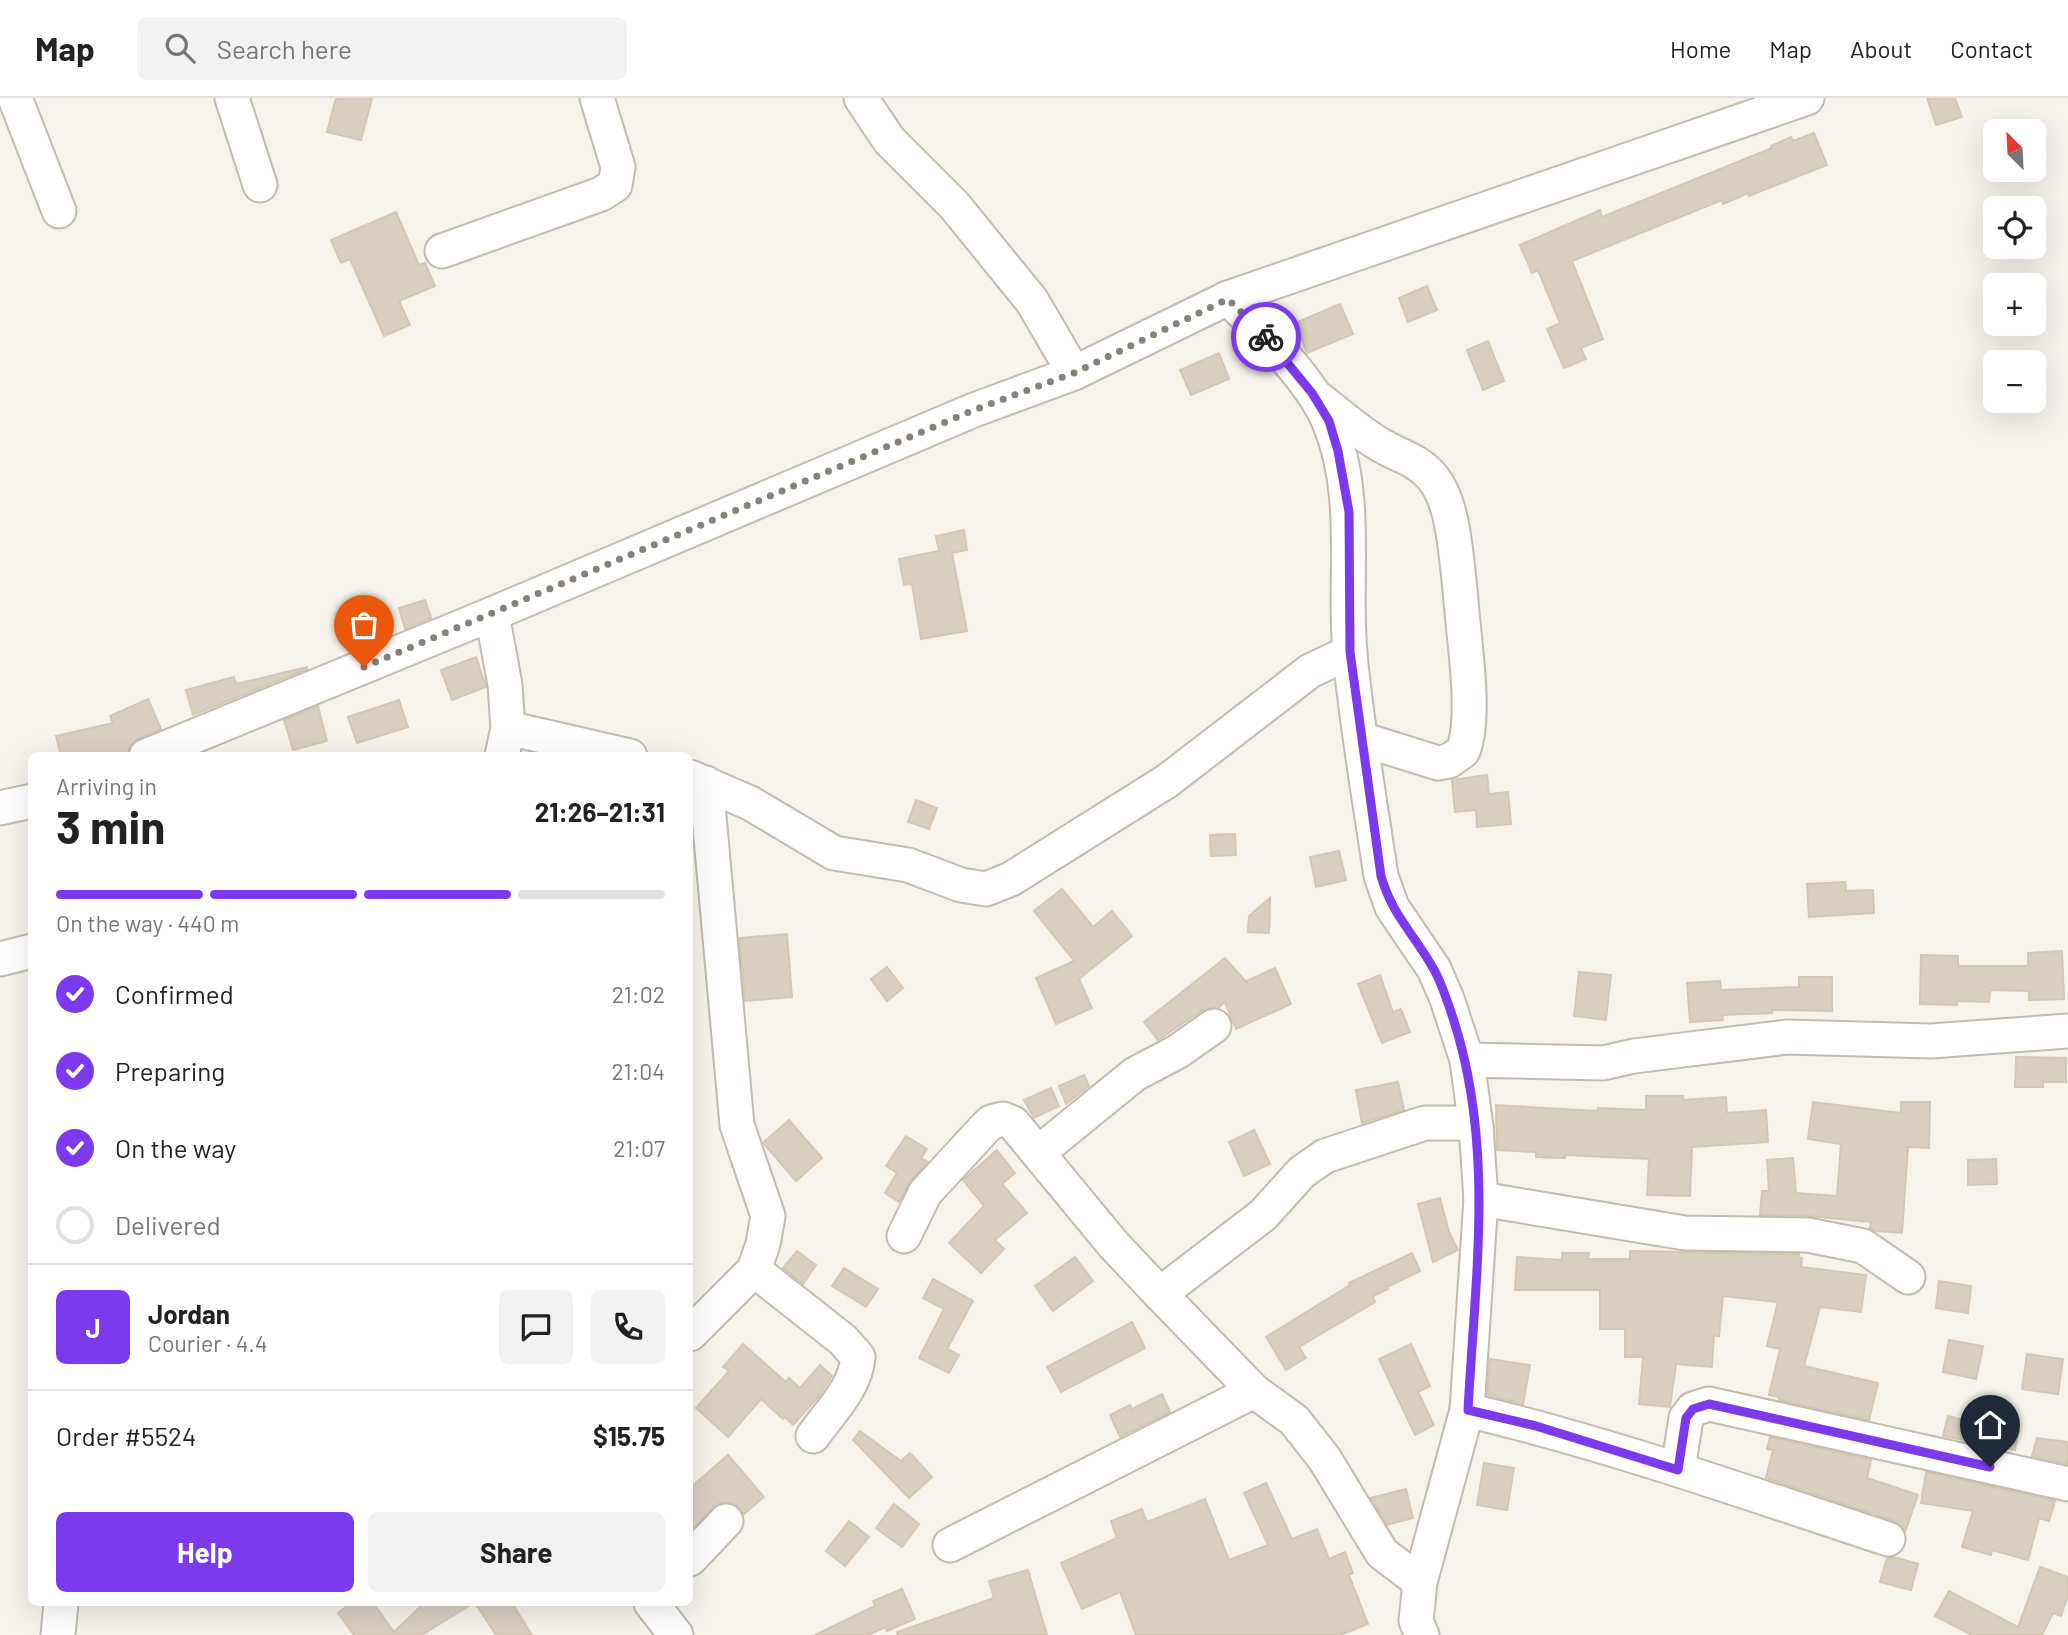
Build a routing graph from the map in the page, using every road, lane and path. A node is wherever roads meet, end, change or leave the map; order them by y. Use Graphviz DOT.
graph roads {
  1 [pos="15,98"];
  2 [pos="232,98"];
  3 [pos="597,98"];
  4 [pos="861,98"];
  5 [pos="1807,98"];
  6 [pos="260,185"];
  7 [pos="59,211"];
  8 [pos="442,251"];
  9 [pos="1228,299"];
  10 [pos="1074,373"];
  11 [pos="1312,393"];
  12 [pos="492,614"];
  13 [pos="1350,652"];
  14 [pos="1361,739"];
  15 [pos="505,742"];
  16 [pos="156,752"];
  17 [pos="594,752"];
  18 [pos="698,780"];
  19 [pos="28,802"];
  20 [pos="0,808"];
  21 [pos="28,952"];
  22 [pos="0,959"];
  23 [pos="1214,1026"];
  24 [pos="2068,1031"];
  25 [pos="1467,1060"];
  26 [pos="1476,1127"];
  27 [pos="1038,1153"];
  28 [pos="1481,1199"];
  29 [pos="904,1236"];
  30 [pos="754,1270"];
  31 [pos="1908,1277"];
  32 [pos="1160,1294"];
  33 [pos="693,1331"];
  34 [pos="1254,1391"];
  35 [pos="1468,1410"];
  36 [pos="813,1436"];
  37 [pos="1678,1470"];
  38 [pos="2068,1484"];
  39 [pos="726,1521"];
  40 [pos="1888,1539"];
  41 [pos="950,1545"];
  42 [pos="693,1556"];
  43 [pos="1420,1582"];
  44 [pos="61,1606"];
  45 [pos="653,1606"];
  46 [pos="58,1635"];
  47 [pos="676,1635"];
  48 [pos="1422,1635"];
  1 -- 7 [label="street"];
  2 -- 6 [label="street"];
  3 -- 8 [label="street"];
  4 -- 10 [label="street"];
  5 -- 9 [label="street"];
  9 -- 10 [label="street"];
  9 -- 11 [label="street"];
  10 -- 12 [label="street"];
  11 -- 13 [label="street"];
  11 -- 14 [label="street"];
  12 -- 15 [label="street"];
  12 -- 16 [label="street"];
  13 -- 14 [label="street"];
  13 -- 18 [label="street"];
  14 -- 25 [label="street"];
  15 -- 17 [label="street"];
  18 -- 30 [label="street"];
  19 -- 20 [label="street"];
  21 -- 22 [label="street"];
  23 -- 27 [label="street"];
  24 -- 25 [label="street"];
  25 -- 26 [label="street"];
  26 -- 28 [label="street"];
  26 -- 32 [label="street"];
  27 -- 29 [label="street"];
  27 -- 32 [label="street"];
  28 -- 31 [label="street"];
  28 -- 35 [label="street"];
  30 -- 33 [label="street"];
  30 -- 36 [label="street"];
  32 -- 34 [label="street"];
  34 -- 41 [label="street"];
  34 -- 43 [label="street"];
  35 -- 37 [label="street"];
  35 -- 43 [label="street"];
  37 -- 38 [label="street"];
  37 -- 40 [label="street"];
  39 -- 42 [label="street"];
  43 -- 48 [label="street"];
  44 -- 46 [label="street"];
  45 -- 47 [label="street"];
}
